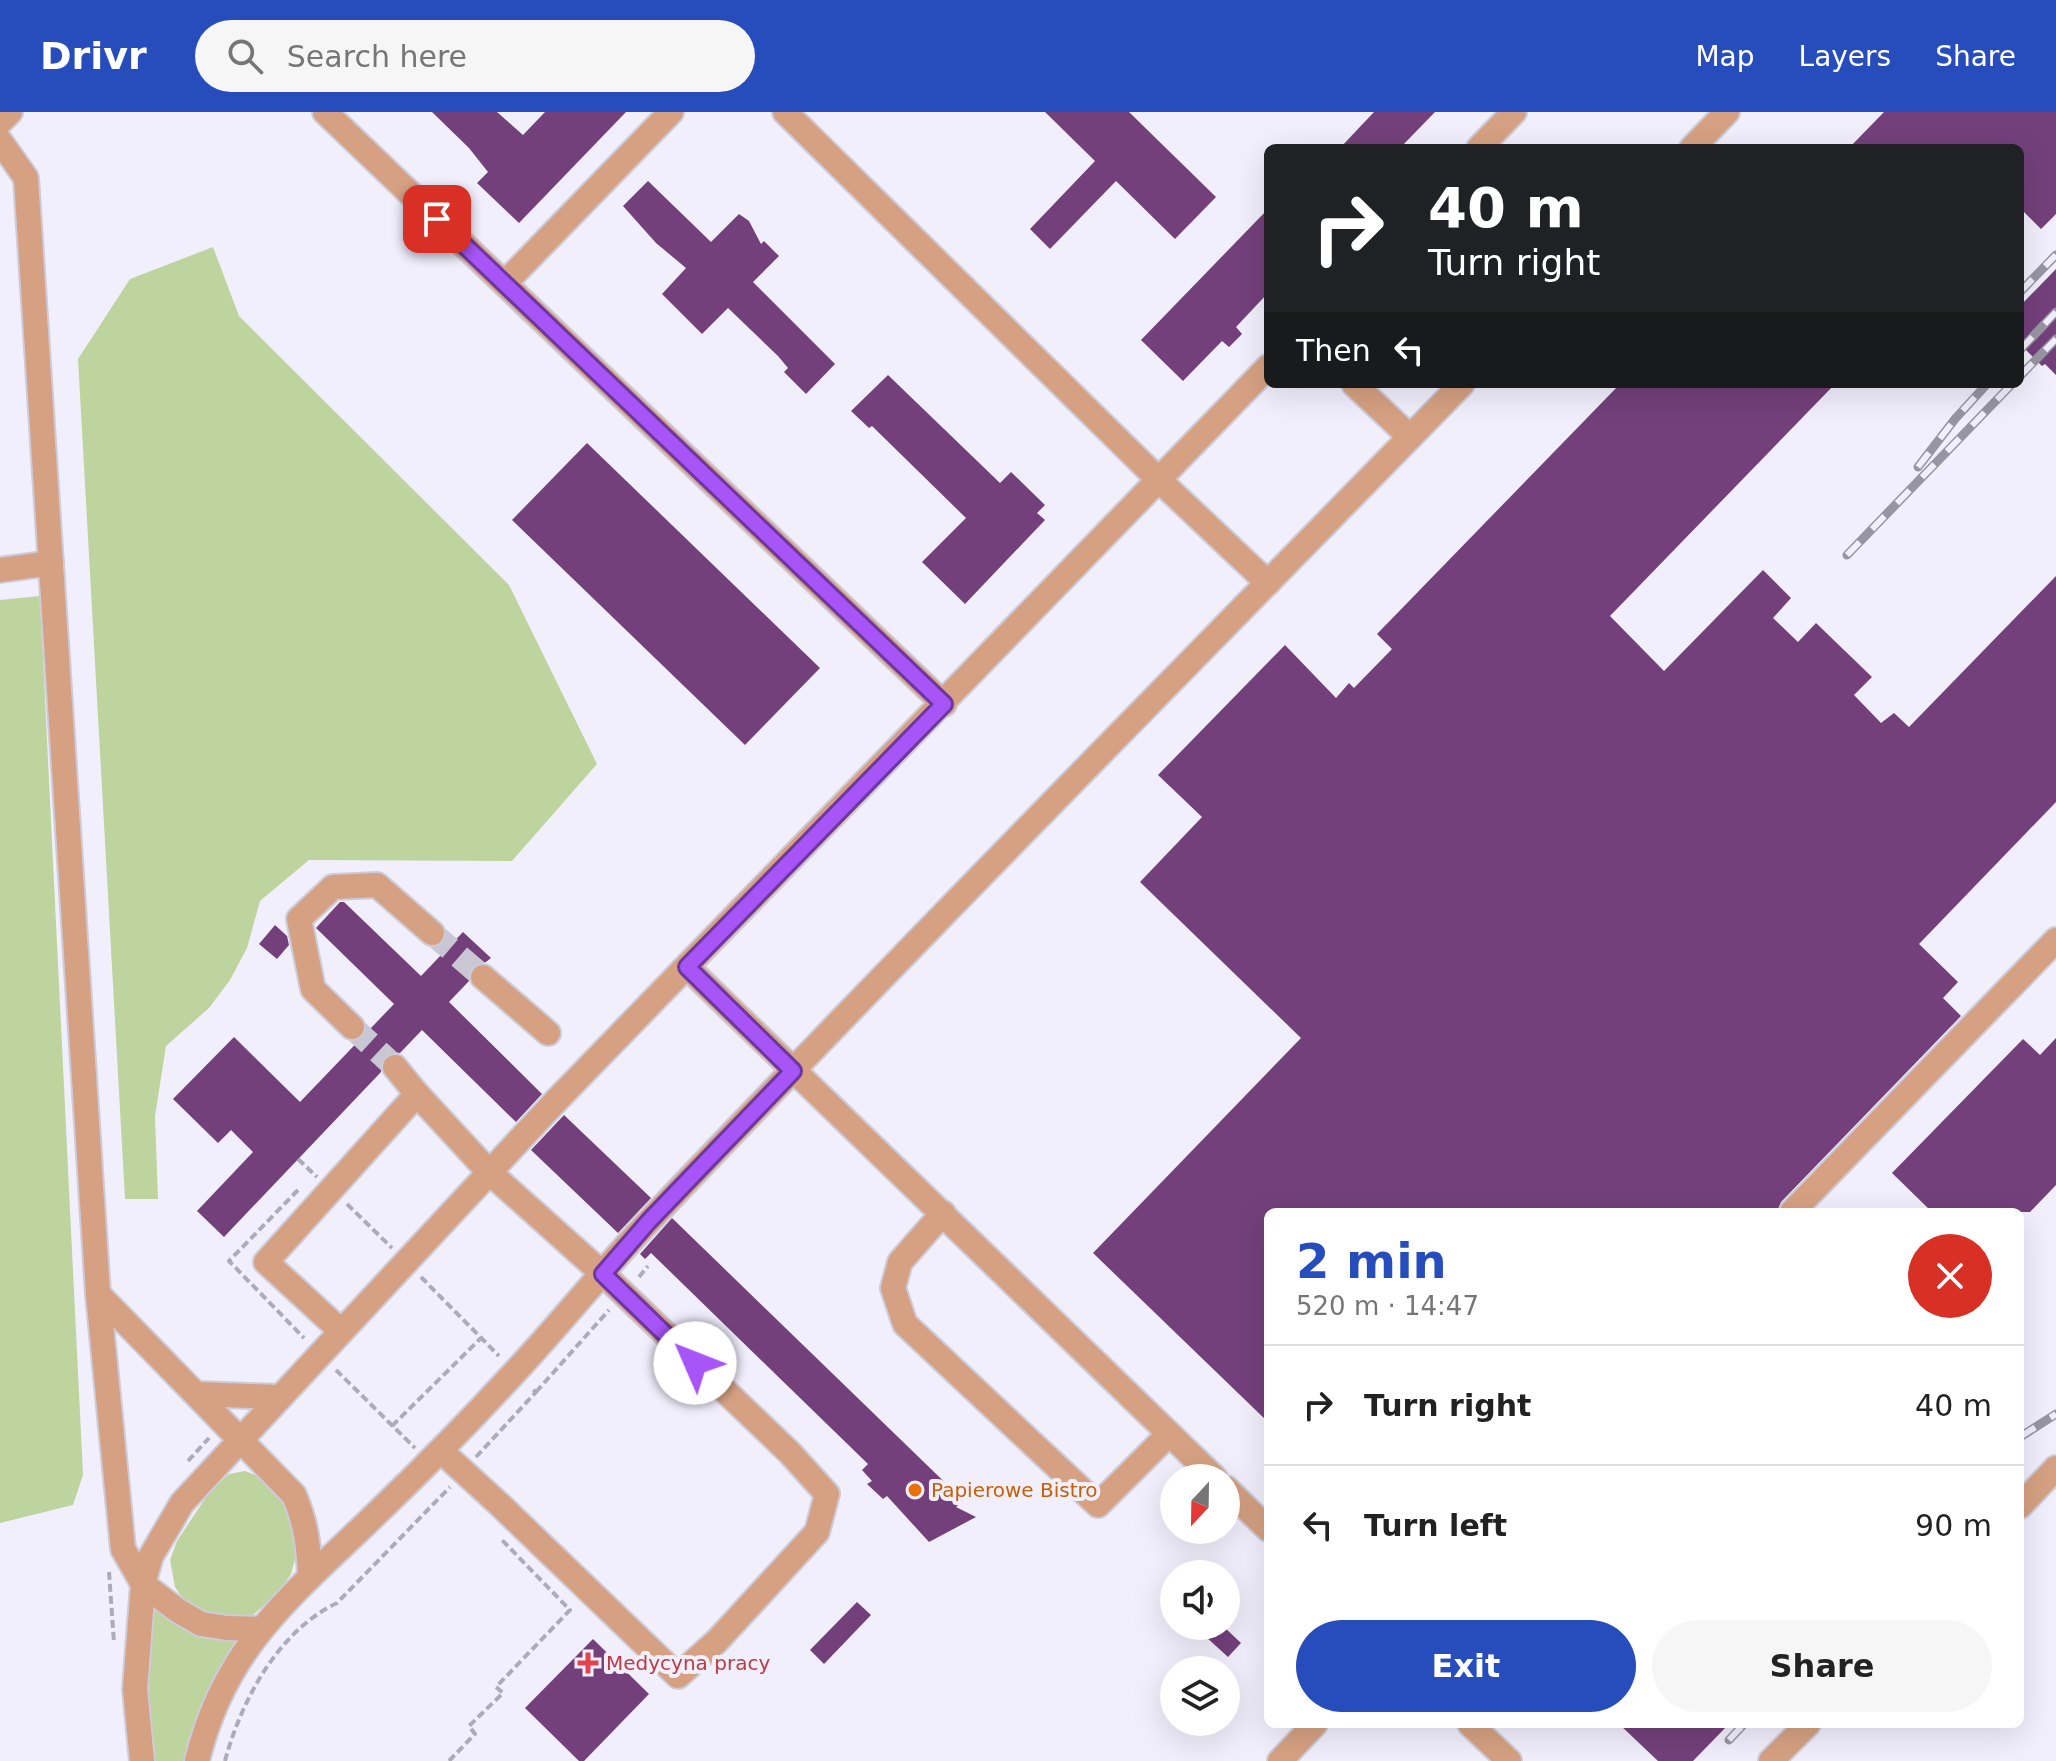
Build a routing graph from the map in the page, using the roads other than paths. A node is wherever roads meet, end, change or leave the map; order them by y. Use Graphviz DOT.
graph roads {
  1 [pos="10,112"];
  2 [pos="325,112"];
  3 [pos="671,112"];
  4 [pos="785,112"];
  5 [pos="1514,112"];
  6 [pos="1727,112"];
  7 [pos="0,122"];
  8 [pos="0,141"];
  9 [pos="1483,144"];
  10 [pos="1696,144"];
  11 [pos="505,283"];
  12 [pos="1264,371"];
  13 [pos="1358,388"];
  14 [pos="1458,388"];
  15 [pos="1410,437"];
  16 [pos="1159,480"];
  17 [pos="51,563"];
  18 [pos="0,570"];
  19 [pos="1268,583"];
  20 [pos="944,704"];
  21 [pos="432,933"];
  22 [pos="2056,940"];
  23 [pos="687,967"];
  24 [pos="483,977"];
  25 [pos="352,1027"];
  26 [pos="548,1033"];
  27 [pos="395,1067"];
  28 [pos="793,1071"];
  29 [pos="417,1094"];
  30 [pos="489,1172"];
  31 [pos="1796,1208"];
  32 [pos="943,1213"];
  33 [pos="603,1274"];
  34 [pos="98,1294"];
  35 [pos="341,1331"];
  36 [pos="198,1394"];
  37 [pos="279,1397"];
  38 [pos="1169,1434"];
  39 [pos="240,1439"];
  40 [pos="441,1451"];
  41 [pos="1200,1464"];
  42 [pos="2056,1468"];
  43 [pos="1240,1502"];
  44 [pos="2024,1502"];
  45 [pos="1264,1525"];
  46 [pos="310,1577"];
  47 [pos="143,1584"];
  48 [pos="260,1629"];
  49 [pos="1311,1728"];
  50 [pos="1474,1728"];
  51 [pos="1804,1728"];
  52 [pos="142,1761"];
  53 [pos="197,1761"];
  54 [pos="1280,1761"];
  55 [pos="1509,1761"];
  56 [pos="1771,1761"];
  1 -- 7 [label="lane"];
  2 -- 11 [label="lane"];
  3 -- 11 [label="lane"];
  4 -- 16 [label="lane"];
  5 -- 9 [label="lane"];
  6 -- 10 [label="lane"];
  8 -- 17 [label="lane"];
  11 -- 20 [label="lane"];
  12 -- 16 [label="lane"];
  13 -- 15 [label="lane"];
  14 -- 15 [label="lane"];
  15 -- 19 [label="lane"];
  16 -- 19 [label="lane"];
  16 -- 20 [label="lane"];
  17 -- 18 [label="lane"];
  17 -- 34 [label="lane"];
  19 -- 28 [label="lane"];
  20 -- 23 [label="lane"];
  21 -- 25 [label="lane"];
  22 -- 31 [label="lane"];
  23 -- 28 [label="lane"];
  23 -- 30 [label="lane"];
  24 -- 26 [label="lane"];
  27 -- 29 [label="lane"];
  28 -- 32 [label="lane"];
  28 -- 33 [label="lane"];
  29 -- 30 [label="lane"];
  29 -- 35 [label="lane"];
  30 -- 33 [label="lane"];
  30 -- 35 [label="lane"];
  32 -- 38 [label="lane"];
  32 -- 38 [label="lane"];
  33 -- 40 [label="lane"];
  33 -- 40 [label="lane"];
  34 -- 36 [label="lane"];
  34 -- 47 [label="lane"];
  35 -- 37 [label="lane"];
  36 -- 37 [label="lane"];
  36 -- 39 [label="lane"];
  37 -- 39 [label="lane"];
  38 -- 41 [label="lane"];
  39 -- 46 [label="lane"];
  39 -- 47 [label="lane"];
  40 -- 46 [label="lane"];
  42 -- 44 [label="lane"];
  43 -- 45 [label="lane"];
  46 -- 48 [label="lane"];
  47 -- 48 [label="lane"];
  47 -- 52 [label="lane"];
  48 -- 53 [label="lane"];
  49 -- 54 [label="lane"];
  50 -- 55 [label="lane"];
  51 -- 56 [label="lane"];
}
